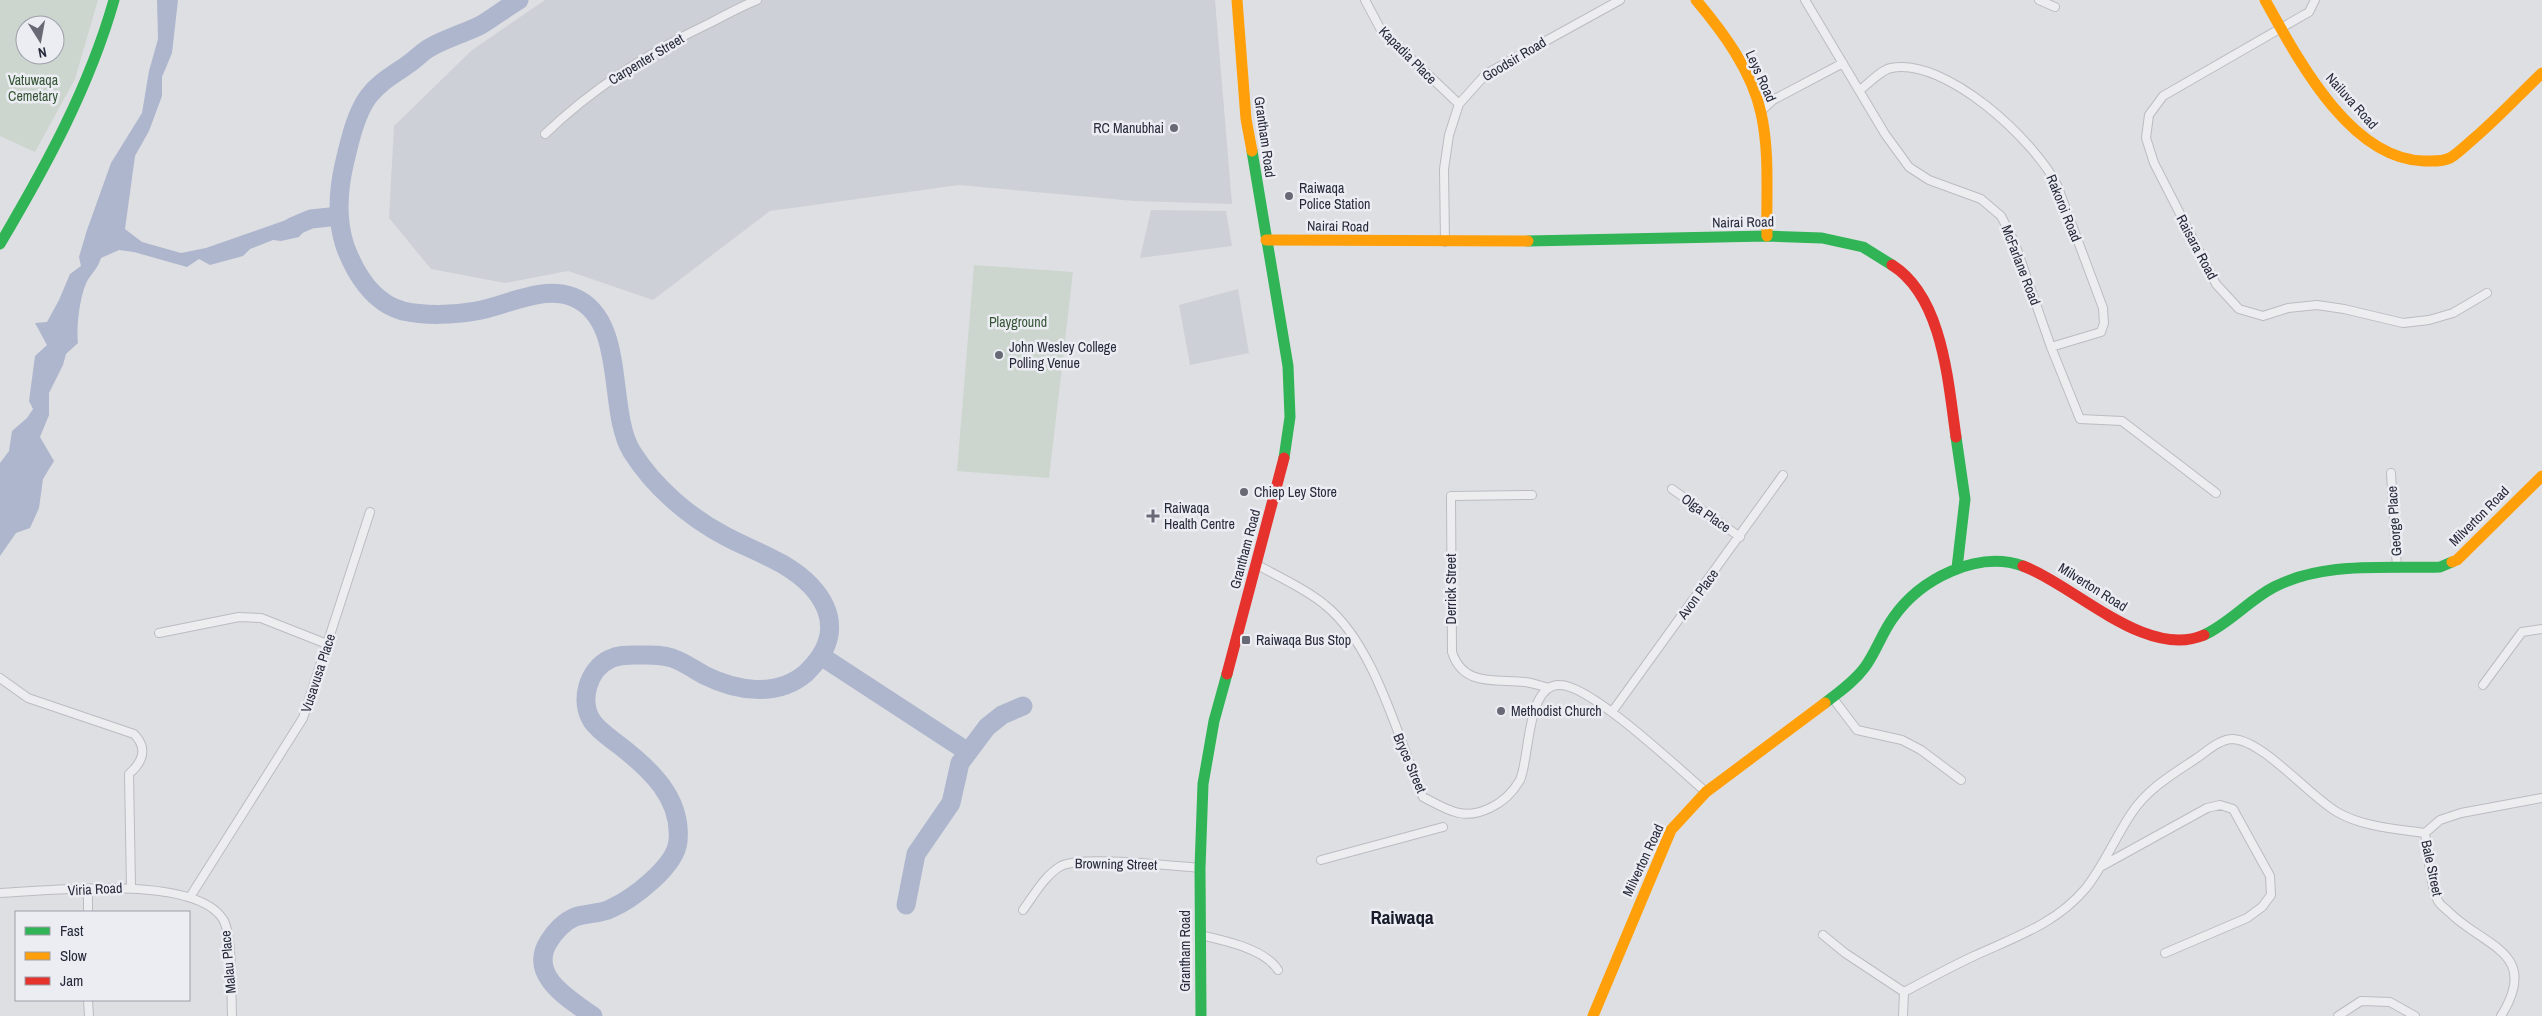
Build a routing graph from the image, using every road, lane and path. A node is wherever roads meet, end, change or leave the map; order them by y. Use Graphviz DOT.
graph roads {
  1 [pos="114,0"];
  2 [pos="757,0"];
  3 [pos="1237,0"];
  4 [pos="1365,0"];
  5 [pos="1620,0"];
  6 [pos="1696,0"];
  7 [pos="1805,0"];
  8 [pos="2039,0"];
  9 [pos="2265,0"];
  10 [pos="2316,0"];
  11 [pos="2055,7"];
  12 [pos="2280,28"];
  13 [pos="1843,63"];
  14 [pos="2542,72"];
  15 [pos="1860,90"];
  16 [pos="1459,104"];
  17 [pos="1761,111"];
  18 [pos="545,134"];
  19 [pos="1767,236"];
  20 [pos="1266,240"];
  21 [pos="1445,242"];
  22 [pos="0,244"];
  23 [pos="2487,293"];
  24 [pos="2051,347"];
  25 [pos="2391,473"];
  26 [pos="1784,475"];
  27 [pos="2542,476"];
  28 [pos="1672,489"];
  29 [pos="2216,493"];
  30 [pos="1532,495"];
  31 [pos="370,512"];
  32 [pos="1740,537"];
  33 [pos="1256,564"];
  34 [pos="1958,568"];
  35 [pos="2397,568"];
  36 [pos="2542,629"];
  37 [pos="159,633"];
  38 [pos="327,644"];
  39 [pos="0,678"];
  40 [pos="2483,684"];
  41 [pos="1548,688"];
  42 [pos="1832,697"];
  43 [pos="1612,712"];
  44 [pos="1961,780"];
  45 [pos="1706,792"];
  46 [pos="2542,798"];
  47 [pos="1443,827"];
  48 [pos="2425,833"];
  49 [pos="1321,860"];
  50 [pos="2102,866"];
  51 [pos="1200,868"];
  52 [pos="131,887"];
  53 [pos="88,890"];
  54 [pos="0,893"];
  55 [pos="190,897"];
  56 [pos="1023,910"];
  57 [pos="88,911"];
  58 [pos="1200,934"];
  59 [pos="1823,935"];
  60 [pos="2165,953"];
  61 [pos="1278,970"];
  62 [pos="1904,992"];
  63 [pos="88,1001"];
  64 [pos="89,1016"];
  65 [pos="232,1016"];
  66 [pos="1201,1016"];
  67 [pos="1593,1016"];
  68 [pos="1903,1016"];
  69 [pos="2338,1016"];
  70 [pos="2415,1016"];
  71 [pos="2501,1016"];
  1 -- 22 [label="main road"];
  2 -- 18 [label="street, Carpenter Street"];
  3 -- 20 [label="main road, Grantham Road"];
  4 -- 16 [label="street, Kapadia Place"];
  5 -- 16 [label="street, Goodsir Road"];
  6 -- 17 [label="main road, Leys Road"];
  7 -- 13 [label="street, McFarlane Road"];
  8 -- 11 [label="street"];
  9 -- 12 [label="main road, Nailuva Road"];
  10 -- 12 [label="street, Raisara Road"];
  12 -- 14 [label="main road, Nailuva Road"];
  12 -- 23 [label="street, Raisara Road"];
  13 -- 15 [label="street, McFarlane Road"];
  13 -- 17 [label="street"];
  15 -- 24 [label="street, McFarlane Road"];
  15 -- 24 [label="street, Rakoroi Road"];
  16 -- 21 [label="street, Goodsir Road"];
  17 -- 19 [label="main road, Leys Road"];
  19 -- 21 [label="main road, Nairai Road"];
  19 -- 34 [label="main road, Nairai Road"];
  20 -- 21 [label="main road, Nairai Road"];
  20 -- 33 [label="main road, Grantham Road"];
  24 -- 29 [label="street, McFarlane Road"];
  25 -- 35 [label="street, George Place"];
  26 -- 32 [label="street, Avon Place"];
  27 -- 35 [label="main road, Milverton Road"];
  28 -- 32 [label="street, Olga Place"];
  30 -- 41 [label="street, Derrick Street"];
  31 -- 38 [label="street, Vusavusa Place"];
  32 -- 43 [label="street, Avon Place"];
  33 -- 41 [label="street, Bryce Street"];
  33 -- 51 [label="main road, Grantham Road"];
  34 -- 35 [label="main road, Milverton Road"];
  34 -- 42 [label="main road, Milverton Road"];
  36 -- 40 [label="street"];
  37 -- 38 [label="street"];
  38 -- 55 [label="street, Vusavusa Place"];
  39 -- 52 [label="street"];
  41 -- 43 [label="street"];
  42 -- 44 [label="street"];
  42 -- 45 [label="main road, Milverton Road"];
  43 -- 45 [label="street"];
  45 -- 67 [label="main road, Milverton Road"];
  46 -- 48 [label="street"];
  47 -- 49 [label="street"];
  48 -- 50 [label="street"];
  48 -- 71 [label="street, Bale Street"];
  50 -- 60 [label="street"];
  50 -- 62 [label="street"];
  51 -- 56 [label="street, Browning Street"];
  51 -- 58 [label="main road, Grantham Road"];
  52 -- 53 [label="street, Viria Road"];
  52 -- 55 [label="street, Viria Road"];
  53 -- 54 [label="street, Viria Road"];
  53 -- 57 [label="street"];
  55 -- 65 [label="street, Malau Place"];
  58 -- 61 [label="street"];
  58 -- 66 [label="main road, Grantham Road"];
  59 -- 62 [label="street"];
  62 -- 68 [label="street"];
  63 -- 64 [label="street"];
  69 -- 70 [label="street"];
}
